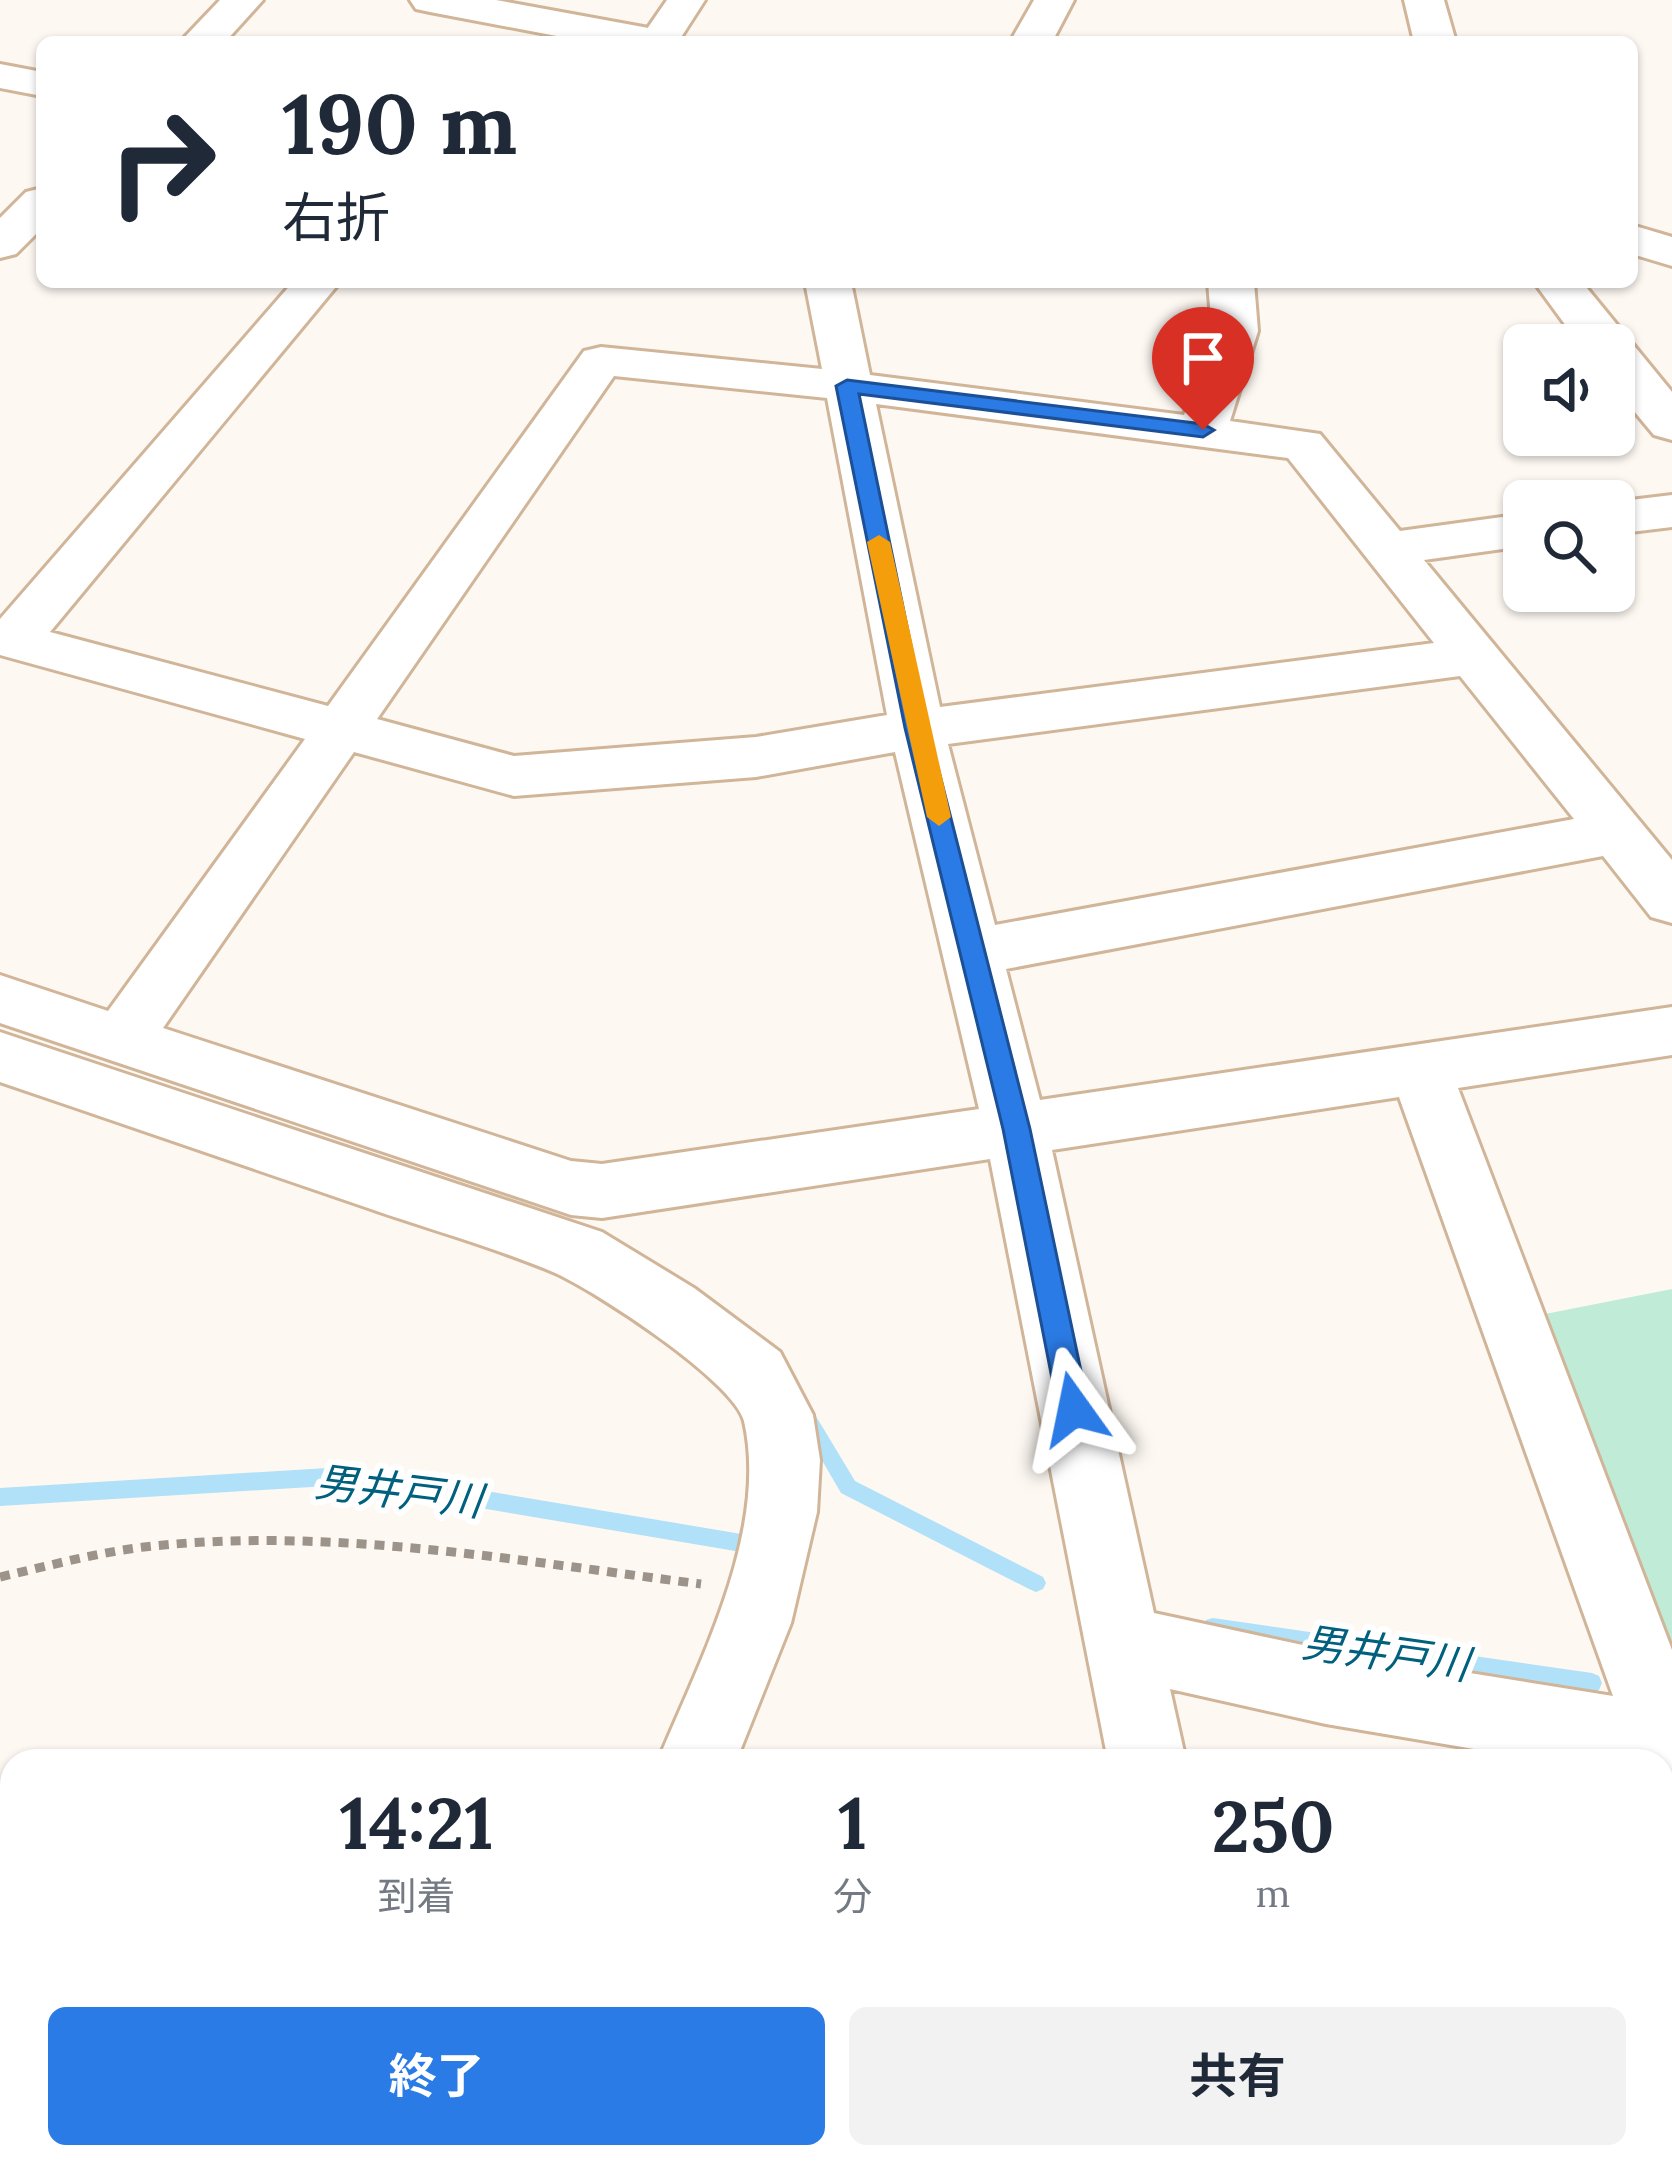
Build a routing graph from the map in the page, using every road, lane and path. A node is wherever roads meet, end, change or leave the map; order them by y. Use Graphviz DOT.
graph roads {
  1 [pos="243,0"];
  2 [pos="430,0"];
  3 [pos="686,0"];
  4 [pos="1054,0"];
  5 [pos="1424,0"];
  6 [pos="207,36"];
  7 [pos="624,36"];
  8 [pos="660,36"];
  9 [pos="1034,36"];
  10 [pos="1433,36"];
  11 [pos="0,76"];
  12 [pos="36,83"];
  13 [pos="36,208"];
  14 [pos="1638,241"];
  15 [pos="0,244"];
  16 [pos="1672,252"];
  17 [pos="312,288"];
  18 [pos="829,288"];
  19 [pos="1231,288"];
  20 [pos="1562,288"];
  21 [pos="1589,324"];
  22 [pos="1635,381"];
  23 [pos="847,386"];
  24 [pos="1672,424"];
  25 [pos="1203,430"];
  26 [pos="1672,511"];
  27 [pos="1635,515"];
  28 [pos="1503,533"];
  29 [pos="1387,548"];
  30 [pos="7,639"];
  31 [pos="1474,656"];
  32 [pos="916,728"];
  33 [pos="337,729"];
  34 [pos="1617,832"];
  35 [pos="1672,901"];
  36 [pos="973,952"];
  37 [pos="0,999"];
  38 [pos="1672,1031"];
  39 [pos="123,1038"];
  40 [pos="0,1057"];
  41 [pos="1420,1069"];
  42 [pos="1016,1129"];
  43 [pos="0,1576"];
  44 [pos="718,1586"];
  45 [pos="1121,1642"];
  46 [pos="1537,1742"];
  47 [pos="1671,1744"];
  48 [pos="702,1749"];
  49 [pos="1144,1749"];
  1 -- 6 [label="main road"];
  2 -- 7 [label="main road"];
  3 -- 8 [label="street"];
  4 -- 9 [label="main road"];
  5 -- 10 [label="main road"];
  11 -- 12 [label="street"];
  13 -- 15 [label="main road"];
  14 -- 16 [label="main road"];
  17 -- 30 [label="street"];
  18 -- 23 [label="street"];
  19 -- 25 [label="street"];
  20 -- 21 [label="main road"];
  22 -- 24 [label="main road"];
  23 -- 25 [label="street"];
  23 -- 32 [label="street"];
  23 -- 33 [label="street"];
  25 -- 29 [label="street"];
  26 -- 27 [label="street"];
  28 -- 29 [label="street"];
  29 -- 31 [label="street"];
  30 -- 33 [label="street"];
  31 -- 32 [label="street"];
  31 -- 34 [label="street"];
  32 -- 33 [label="street"];
  32 -- 36 [label="street"];
  33 -- 39 [label="street"];
  34 -- 35 [label="street"];
  34 -- 36 [label="street"];
  36 -- 42 [label="street"];
  37 -- 39 [label="street"];
  38 -- 41 [label="street"];
  39 -- 42 [label="street"];
  40 -- 48 [label="street"];
  41 -- 42 [label="street"];
  41 -- 47 [label="street"];
  42 -- 45 [label="street"];
  43 -- 44 [label="path"];
  45 -- 46 [label="street"];
  45 -- 49 [label="street"];
  46 -- 47 [label="street"];
}
